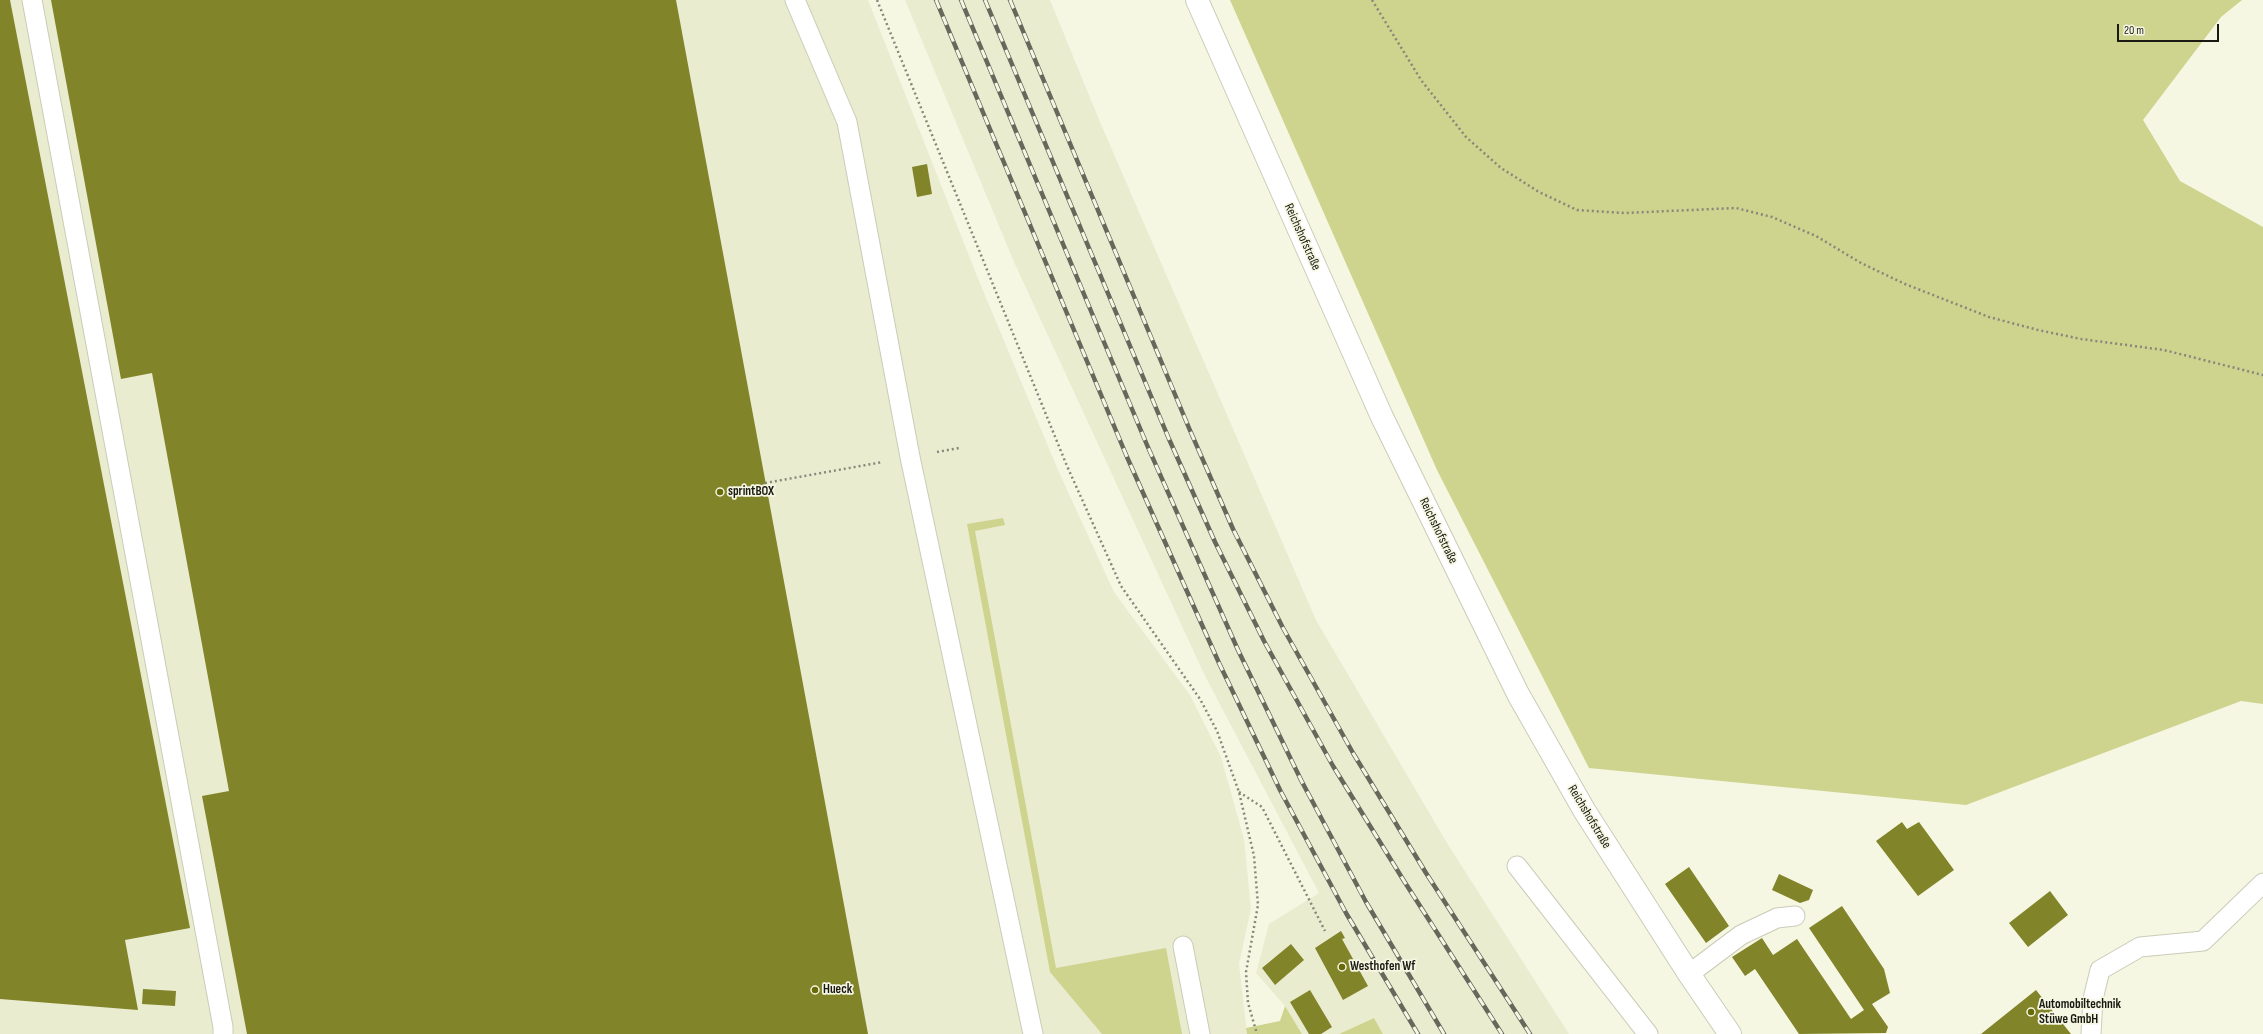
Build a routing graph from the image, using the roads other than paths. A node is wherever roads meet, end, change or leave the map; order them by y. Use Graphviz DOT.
graph roads {
  1 [pos="32,0"];
  2 [pos="795,0"];
  3 [pos="1197,0"];
  4 [pos="1517,866"];
  5 [pos="2263,883"];
  6 [pos="1795,916"];
  7 [pos="1183,946"];
  8 [pos="1689,974"];
  9 [pos="223,1034"];
  10 [pos="1033,1034"];
  11 [pos="1200,1034"];
  12 [pos="1648,1034"];
  13 [pos="1730,1034"];
  14 [pos="2091,1034"];
  1 -- 9 [label="lane"];
  2 -- 10 [label="lane"];
  3 -- 8 [label="street, Reichshofstraße"];
  4 -- 12 [label="lane"];
  5 -- 14 [label="lane"];
  6 -- 8 [label="lane"];
  7 -- 11 [label="lane"];
  8 -- 13 [label="street, Reichshofstraße"];
}
